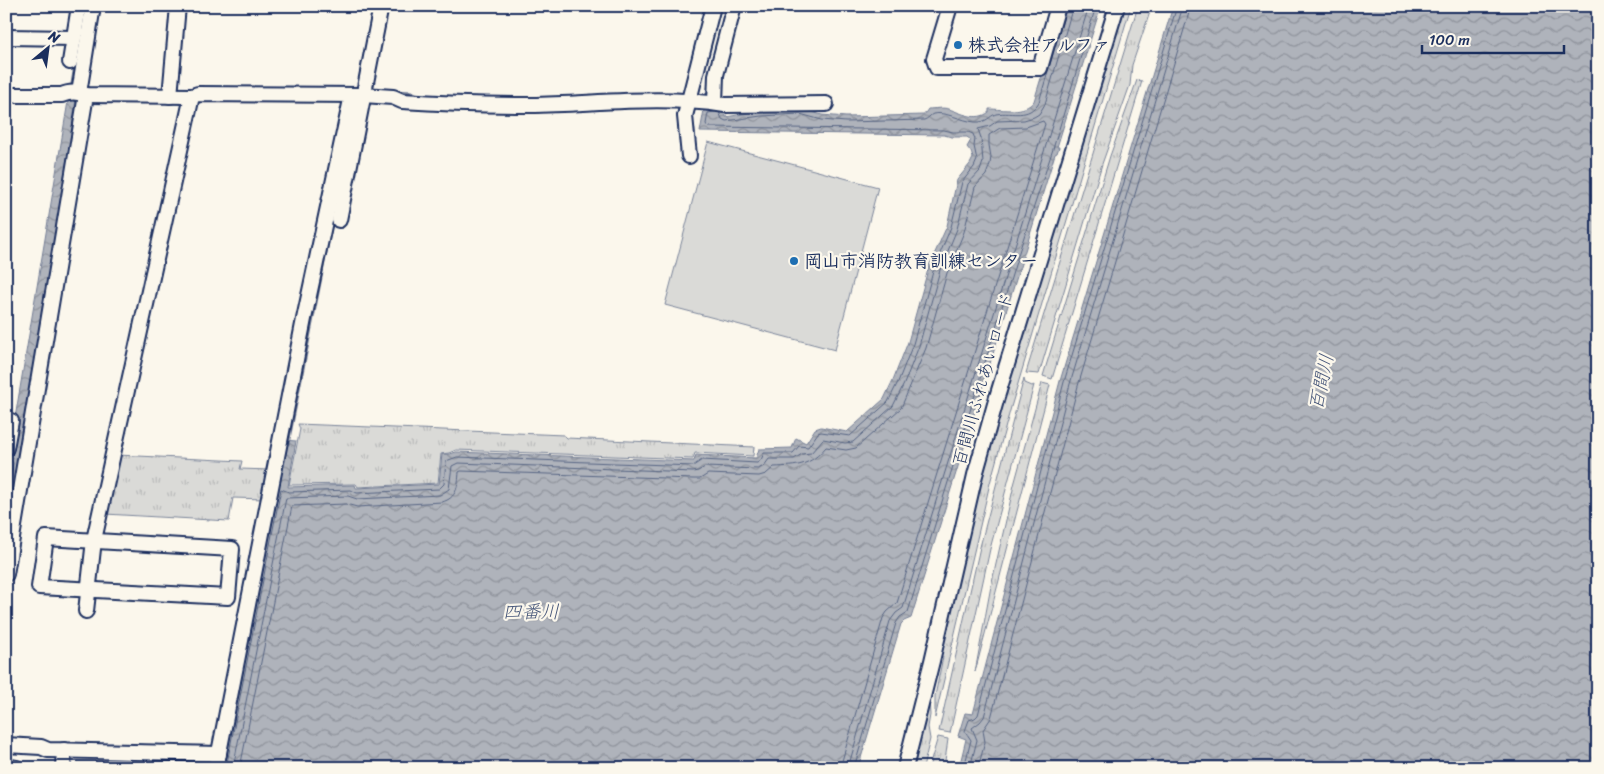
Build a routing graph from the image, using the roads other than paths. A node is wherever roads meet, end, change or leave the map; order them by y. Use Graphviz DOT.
graph roads {
  1 [pos="79,6"];
  2 [pos="93,6"];
  3 [pos="178,6"];
  4 [pos="381,6"];
  5 [pos="713,6"];
  6 [pos="734,6"];
  7 [pos="950,6"];
  8 [pos="1058,6"];
  9 [pos="1117,6"];
  10 [pos="6,37"];
  11 [pos="74,38"];
  12 [pos="70,62"];
  13 [pos="78,93"];
  14 [pos="6,95"];
  15 [pos="357,95"];
  16 [pos="170,96"];
  17 [pos="192,96"];
  18 [pos="689,102"];
  19 [pos="710,103"];
  20 [pos="826,104"];
  21 [pos="689,156"];
  22 [pos="338,190"];
  23 [pos="339,220"];
  24 [pos="11,421"];
  25 [pos="6,448"];
  26 [pos="94,540"];
  27 [pos="6,574"];
  28 [pos="88,590"];
  29 [pos="86,611"];
  30 [pos="6,745"];
  31 [pos="64,750"];
  32 [pos="218,761"];
  33 [pos="6,766"];
  34 [pos="17,768"];
  35 [pos="63,768"];
  36 [pos="905,768"];
  1 -- 11 [label="street"];
  2 -- 13 [label="street"];
  3 -- 16 [label="street"];
  4 -- 15 [label="street"];
  5 -- 18 [label="street"];
  6 -- 19 [label="street"];
  7 -- 8 [label="street"];
  9 -- 36 [label="street, 百間川ふれあいロード"];
  10 -- 11 [label="street"];
  11 -- 12 [label="street"];
  13 -- 14 [label="street"];
  13 -- 16 [label="street"];
  13 -- 27 [label="street"];
  15 -- 17 [label="street"];
  15 -- 18 [label="street"];
  15 -- 22 [label="street"];
  16 -- 17 [label="street"];
  17 -- 26 [label="street"];
  18 -- 19 [label="street"];
  18 -- 21 [label="street"];
  19 -- 20 [label="street"];
  22 -- 23 [label="street"];
  22 -- 32 [label="street"];
  24 -- 25 [label="street"];
  26 -- 28 [label="street"];
  26 -- 28 [label="street"];
  26 -- 28 [label="street"];
  28 -- 29 [label="street"];
  30 -- 31 [label="street"];
  31 -- 32 [label="street"];
  31 -- 35 [label="street"];
  33 -- 34 [label="street"];
}
